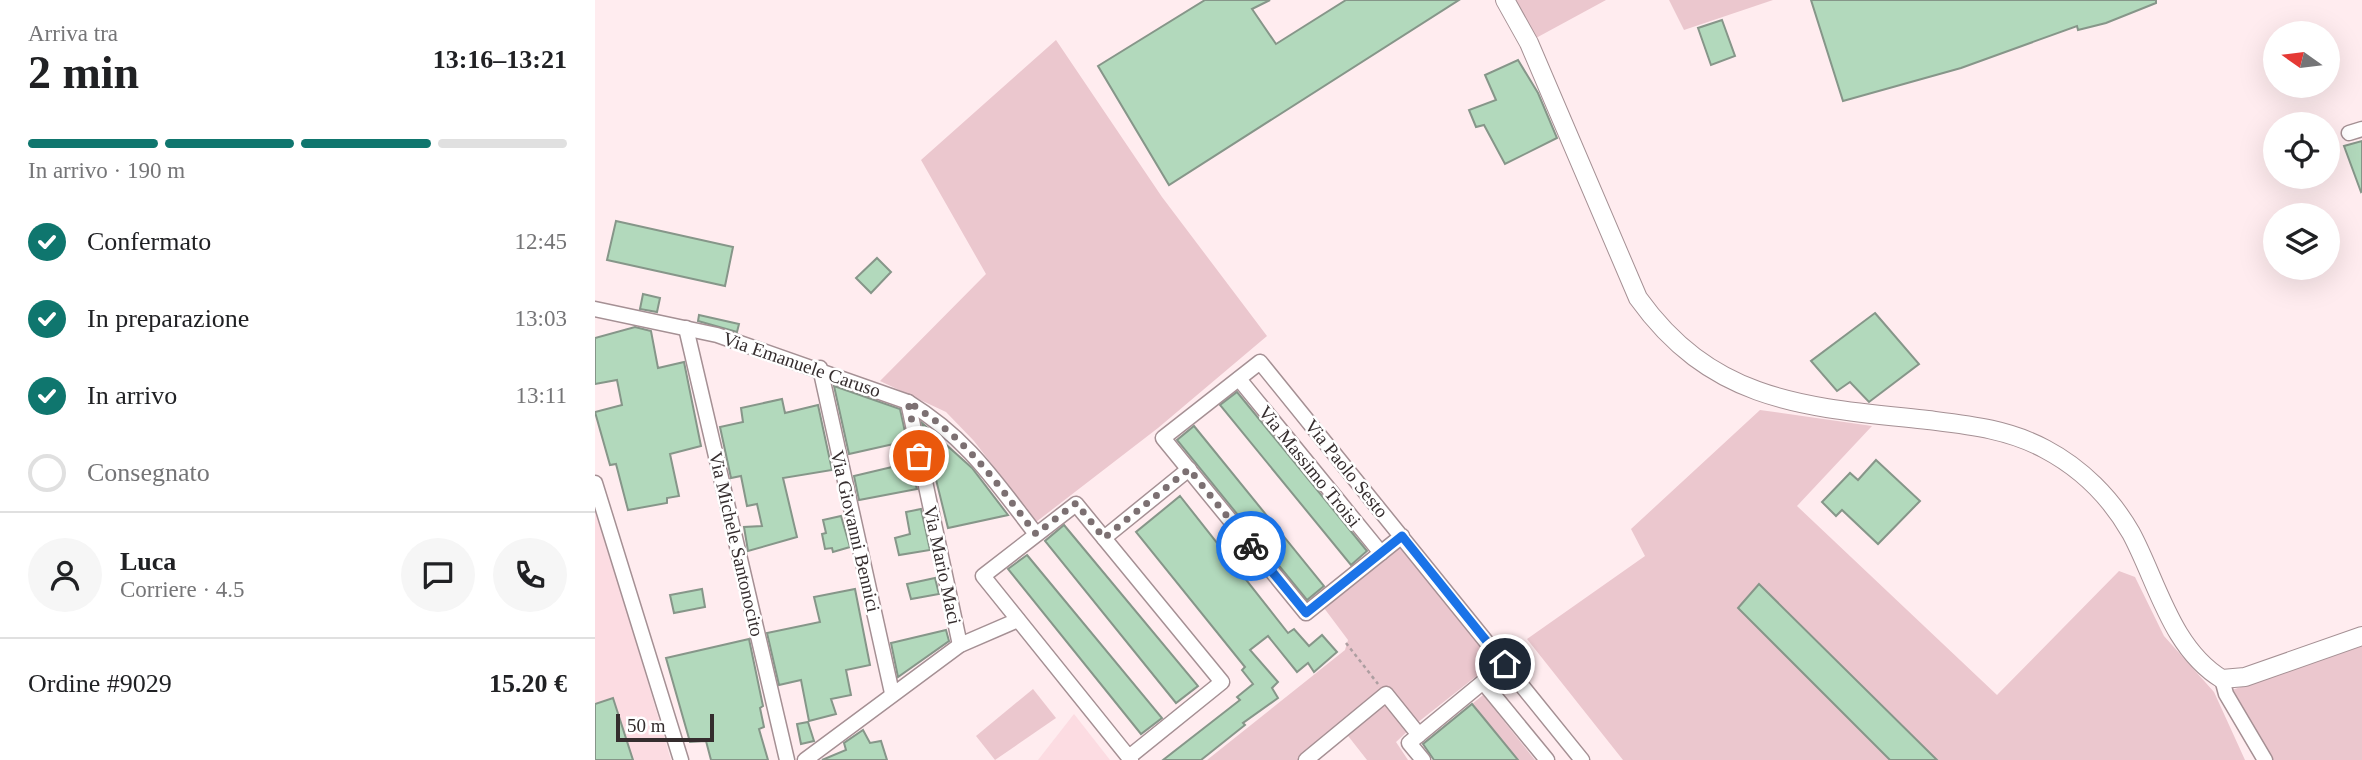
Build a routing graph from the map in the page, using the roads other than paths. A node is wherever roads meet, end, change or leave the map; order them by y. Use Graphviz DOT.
graph roads {
  1 [pos="1505,0"];
  2 [pos="595,309"];
  3 [pos="686,328"];
  4 [pos="820,368"];
  5 [pos="1239,379"];
  6 [pos="908,402"];
  7 [pos="1189,469"];
  8 [pos="595,483"];
  9 [pos="1036,534"];
  10 [pos="1402,536"];
  11 [pos="1104,538"];
  12 [pos="1381,553"];
  13 [pos="1018,620"];
  14 [pos="2362,636"];
  15 [pos="960,645"];
  16 [pos="1505,664"];
  17 [pos="2222,678"];
  18 [pos="1483,682"];
  19 [pos="892,693"];
  20 [pos="1414,739"];
  21 [pos="1130,759"];
  22 [pos="681,760"];
  23 [pos="787,760"];
  24 [pos="804,760"];
  25 [pos="1306,760"];
  26 [pos="1423,760"];
  27 [pos="1546,760"];
  28 [pos="1581,760"];
  29 [pos="2265,760"];
  1 -- 17 [label="street"];
  2 -- 3 [label="street, Via Emanuele Caruso"];
  3 -- 4 [label="street, Via Emanuele Caruso"];
  3 -- 23 [label="street, Via Michele Santonocito"];
  4 -- 6 [label="street, Via Emanuele Caruso"];
  4 -- 19 [label="street, Via Giovanni Bennici"];
  5 -- 7 [label="street"];
  5 -- 10 [label="street, Via Paolo Sesto"];
  5 -- 12 [label="street, Via Massimo Troisi"];
  6 -- 9 [label="street, Via Emanuele Caruso"];
  6 -- 15 [label="street, Via Mario Maci"];
  7 -- 11 [label="street"];
  7 -- 12 [label="street"];
  8 -- 22 [label="street"];
  9 -- 11 [label="street"];
  9 -- 13 [label="street"];
  10 -- 12 [label="street"];
  10 -- 16 [label="street, Via Paolo Sesto"];
  11 -- 21 [label="street"];
  13 -- 15 [label="street"];
  13 -- 21 [label="street"];
  14 -- 17 [label="street"];
  15 -- 19 [label="street"];
  16 -- 18 [label="street"];
  16 -- 28 [label="street, Via Paolo Sesto"];
  17 -- 29 [label="street"];
  18 -- 20 [label="street"];
  18 -- 27 [label="street"];
  19 -- 24 [label="street"];
  20 -- 25 [label="street"];
  20 -- 26 [label="street"];
}
